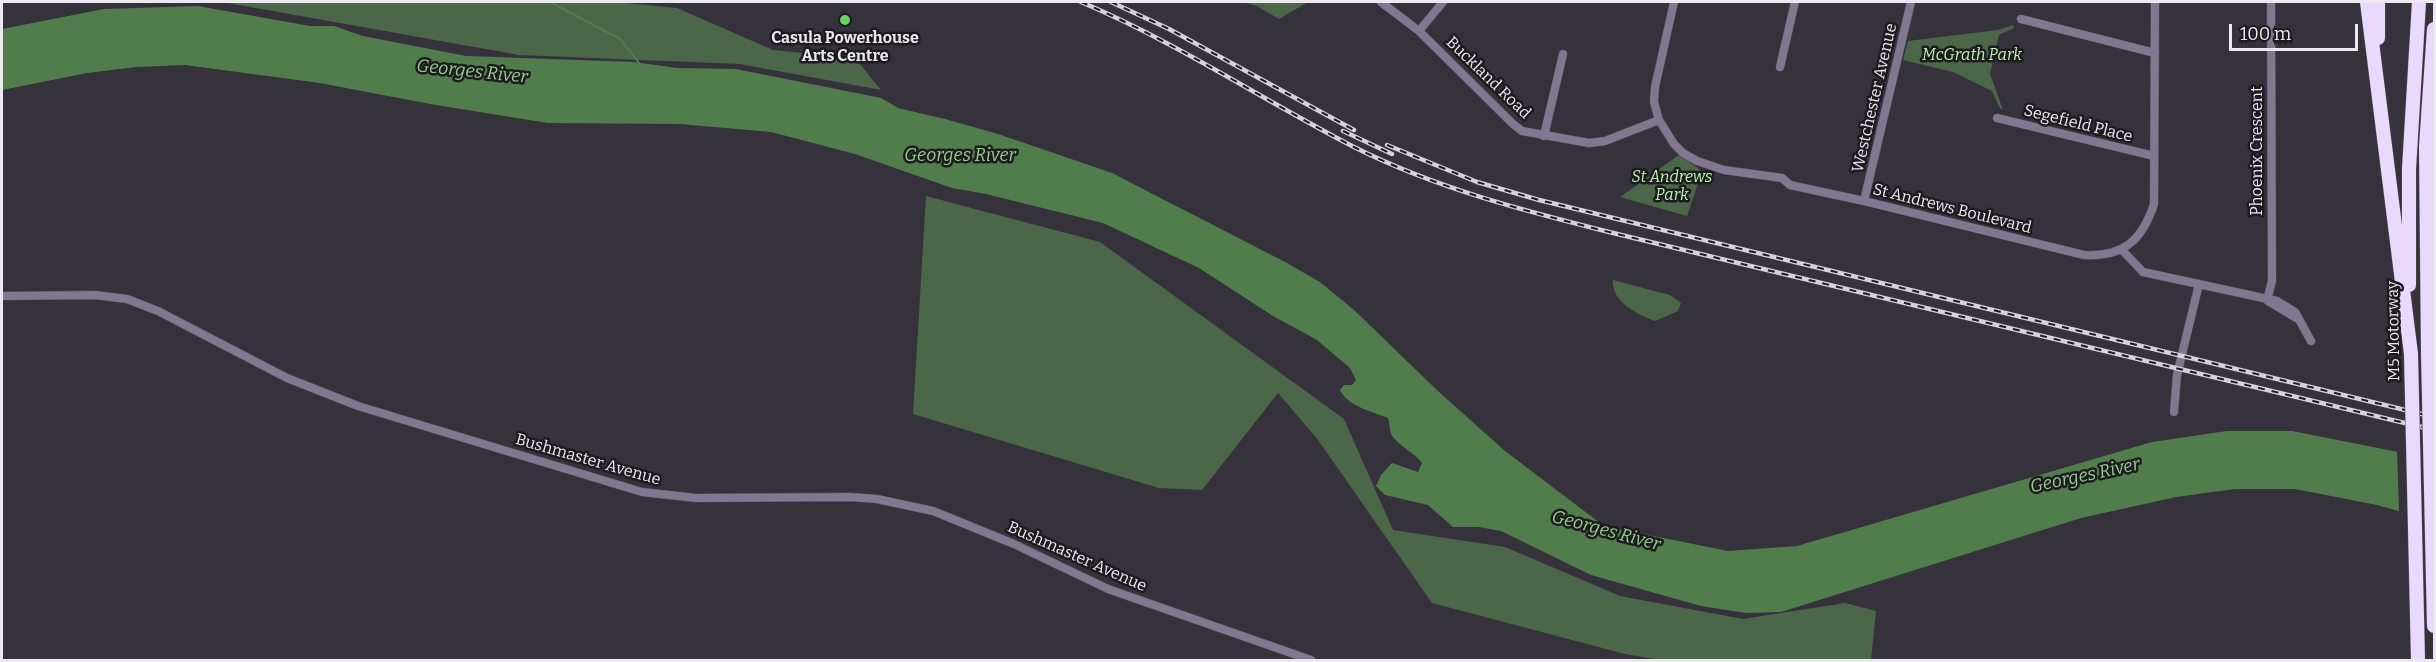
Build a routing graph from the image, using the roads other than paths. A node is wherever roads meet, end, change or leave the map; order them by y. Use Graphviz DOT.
graph roads {
  1 [pos="1381,2"];
  2 [pos="1443,2"];
  3 [pos="1674,2"];
  4 [pos="1795,2"];
  5 [pos="1911,2"];
  6 [pos="2155,2"];
  7 [pos="2271,2"];
  8 [pos="2367,2"];
  9 [pos="2378,2"];
  10 [pos="2419,2"];
  11 [pos="2021,19"];
  12 [pos="2434,29"];
  13 [pos="1419,31"];
  14 [pos="2155,52"];
  15 [pos="1563,54"];
  16 [pos="1780,67"];
  17 [pos="2379,85"];
  18 [pos="1997,118"];
  19 [pos="1659,120"];
  20 [pos="1544,136"];
  21 [pos="2154,156"];
  22 [pos="1864,201"];
  23 [pos="2122,250"];
  24 [pos="2434,259"];
  25 [pos="2199,284"];
  26 [pos="2,296"];
  27 [pos="2266,300"];
  28 [pos="2311,341"];
  29 [pos="2428,353"];
  30 [pos="2411,354"];
  31 [pos="2174,412"];
  32 [pos="2434,626"];
  33 [pos="1311,660"];
  34 [pos="2418,660"];
  1 -- 13 [label="street, Buckland Road"];
  2 -- 13 [label="street"];
  3 -- 19 [label="street, St Andrews Boulevard"];
  4 -- 16 [label="street"];
  5 -- 22 [label="street, Westchester Avenue"];
  6 -- 14 [label="street"];
  7 -- 27 [label="street, Phoenix Crescent"];
  8 -- 17 [label="highway"];
  9 -- 17 [label="highway"];
  10 -- 30 [label="highway, M5 Motorway"];
  11 -- 14 [label="street"];
  12 -- 29 [label="highway, M5 Motorway"];
  13 -- 20 [label="street, Buckland Road"];
  14 -- 21 [label="street"];
  15 -- 20 [label="street"];
  17 -- 30 [label="highway"];
  18 -- 21 [label="street, Segefield Place"];
  19 -- 20 [label="street, Buckland Road"];
  19 -- 22 [label="street, St Andrews Boulevard"];
  21 -- 23 [label="street"];
  22 -- 23 [label="street, St Andrews Boulevard"];
  23 -- 25 [label="street"];
  24 -- 29 [label="highway"];
  25 -- 27 [label="street"];
  25 -- 31 [label="street"];
  26 -- 33 [label="street, Bushmaster Avenue"];
  27 -- 28 [label="street"];
  29 -- 32 [label="highway, M5 Motorway, bridge"];
  30 -- 34 [label="highway, M5 Motorway, bridge"];
}
